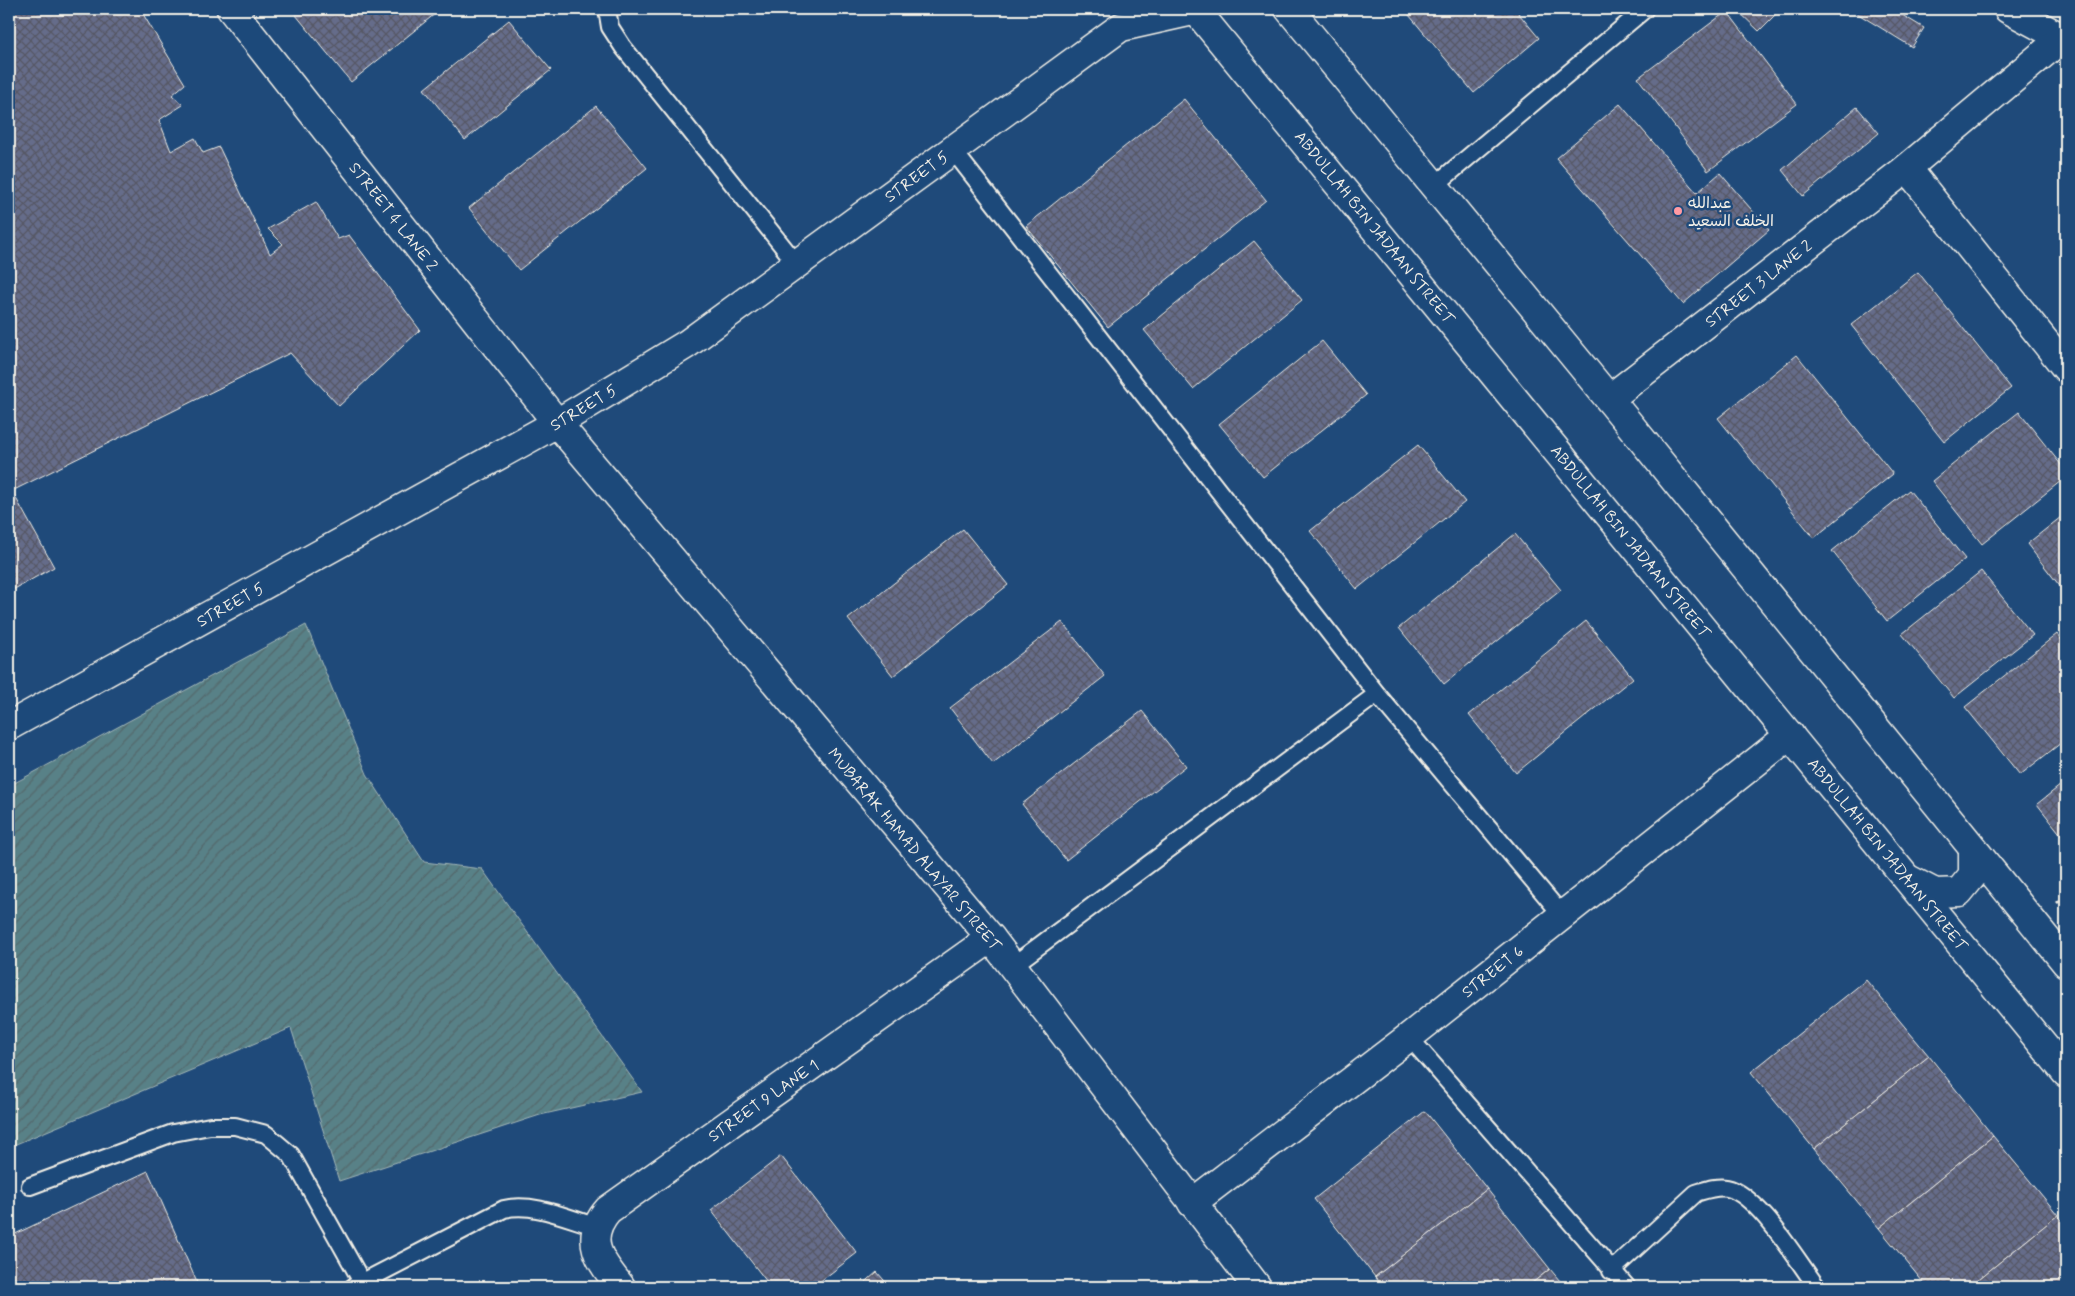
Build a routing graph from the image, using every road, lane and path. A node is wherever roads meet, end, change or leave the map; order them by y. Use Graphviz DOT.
graph roads {
  1 [pos="231,9"];
  2 [pos="608,9"];
  3 [pos="1289,9"];
  4 [pos="1645,9"];
  5 [pos="2008,9"];
  6 [pos="1196,10"];
  7 [pos="1123,18"];
  8 [pos="2064,39"];
  9 [pos="952,149"];
  10 [pos="1907,168"];
  11 [pos="1434,186"];
  12 [pos="796,264"];
  13 [pos="2066,368"];
  14 [pos="1609,399"];
  15 [pos="557,423"];
  16 [pos="1377,694"];
  17 [pos="9,726"];
  18 [pos="1790,735"];
  19 [pos="1974,849"];
  20 [pos="1908,879"];
  21 [pos="1562,915"];
  22 [pos="991,938"];
  23 [pos="2066,963"];
  24 [pos="1012,966"];
  25 [pos="1408,1037"];
  26 [pos="2066,1073"];
  27 [pos="30,1186"];
  28 [pos="1192,1204"];
  29 [pos="598,1227"];
  30 [pos="1611,1271"];
  31 [pos="357,1285"];
  32 [pos="620,1287"];
  33 [pos="1257,1287"];
  34 [pos="1627,1287"];
  35 [pos="1817,1287"];
  1 -- 15 [label="street, STREET 4 LANE 2"];
  2 -- 12 [label="lane"];
  3 -- 11 [label="street"];
  4 -- 11 [label="lane"];
  5 -- 8 [label="street"];
  6 -- 7 [label="street, STREET 5"];
  6 -- 18 [label="street, ABDULLAH BIN JADAAN STREET"];
  7 -- 9 [label="street, STREET 5"];
  8 -- 10 [label="street, STREET 3 LANE 2"];
  9 -- 12 [label="street, STREET 5"];
  9 -- 16 [label="lane"];
  10 -- 13 [label="street"];
  10 -- 14 [label="street, STREET 3 LANE 2"];
  11 -- 14 [label="street"];
  12 -- 15 [label="street, STREET 5"];
  14 -- 19 [label="street"];
  15 -- 17 [label="street, STREET 5"];
  15 -- 22 [label="street, MUBARAK HAMAD ALAYAR STREET"];
  16 -- 21 [label="lane"];
  16 -- 24 [label="lane"];
  18 -- 20 [label="street, ABDULLAH BIN JADAAN STREET"];
  18 -- 21 [label="street, STREET 6"];
  19 -- 20 [label="street"];
  19 -- 23 [label="street"];
  20 -- 26 [label="street, ABDULLAH BIN JADAAN STREET"];
  21 -- 25 [label="street, STREET 6"];
  22 -- 24 [label="street, MUBARAK HAMAD ALAYAR STREET"];
  22 -- 29 [label="street, STREET 9 LANE 1"];
  24 -- 28 [label="street, MUBARAK HAMAD ALAYAR STREET"];
  25 -- 28 [label="street, STREET 6"];
  25 -- 30 [label="lane"];
  27 -- 31 [label="lane"];
  28 -- 33 [label="street, MUBARAK HAMAD ALAYAR STREET"];
  29 -- 31 [label="lane"];
  29 -- 32 [label="street"];
  30 -- 34 [label="lane"];
  30 -- 35 [label="lane"];
}
